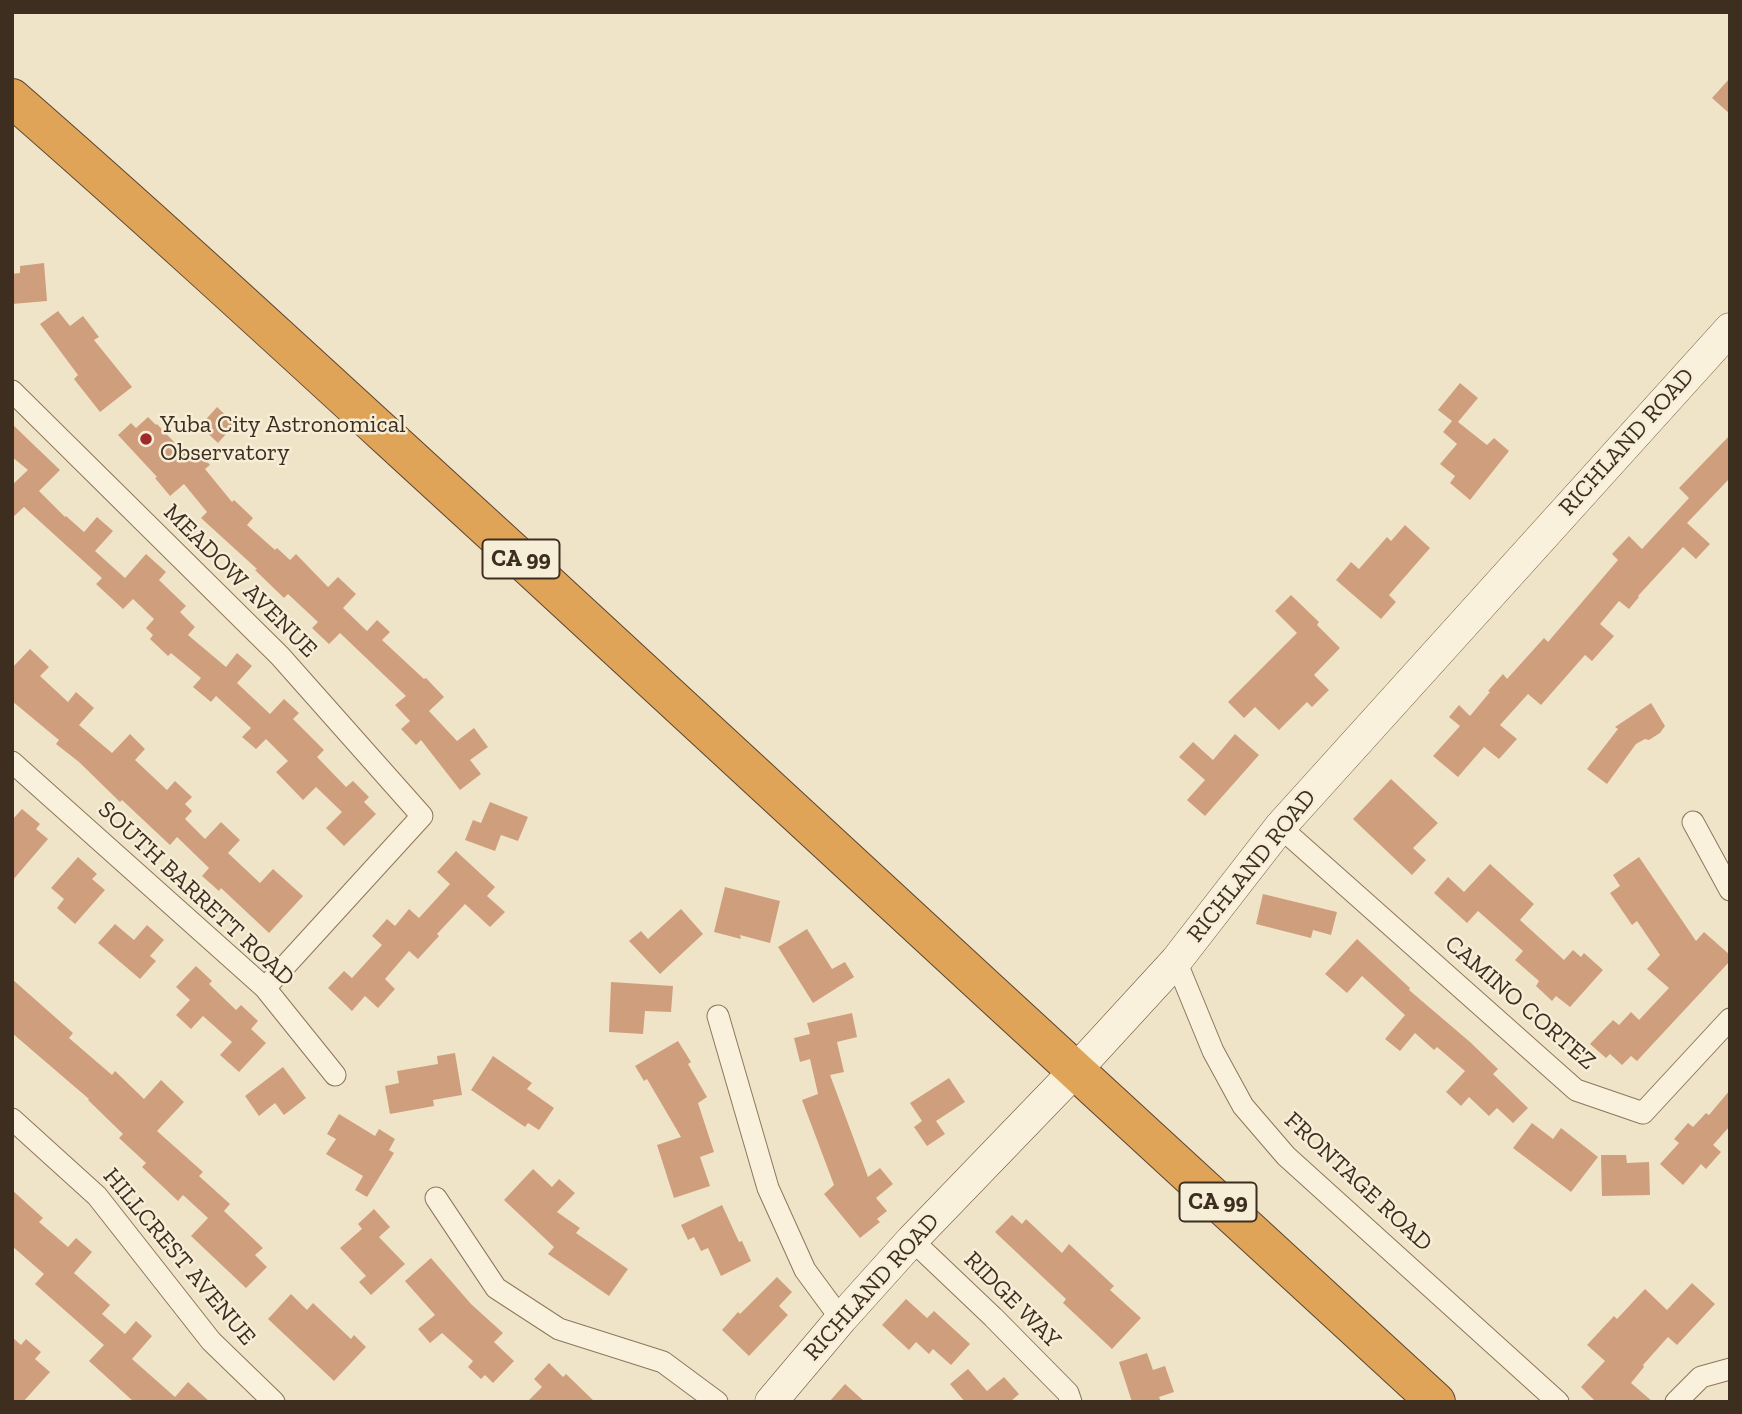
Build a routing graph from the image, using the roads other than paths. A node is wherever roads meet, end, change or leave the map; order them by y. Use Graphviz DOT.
graph roads {
  1 [pos="12,98"];
  2 [pos="1730,329"];
  3 [pos="12,391"];
  4 [pos="12,762"];
  5 [pos="1692,822"];
  6 [pos="1280,827"];
  7 [pos="1730,890"];
  8 [pos="1176,961"];
  9 [pos="265,988"];
  10 [pos="718,1016"];
  11 [pos="1730,1019"];
  12 [pos="1075,1071"];
  13 [pos="334,1075"];
  14 [pos="12,1119"];
  15 [pos="436,1198"];
  16 [pos="912,1240"];
  17 [pos="841,1319"];
  18 [pos="1730,1369"];
  19 [pos="274,1402"];
  20 [pos="717,1402"];
  21 [pos="771,1402"];
  22 [pos="1070,1402"];
  23 [pos="1436,1402"];
  24 [pos="1558,1402"];
  25 [pos="1676,1402"];
  1 -- 12 [label="highway, CA 99"];
  2 -- 6 [label="street, RICHLAND ROAD"];
  3 -- 9 [label="street, MEADOW AVENUE"];
  4 -- 9 [label="street, SOUTH BARRETT ROAD"];
  5 -- 7 [label="street"];
  6 -- 8 [label="street, RICHLAND ROAD"];
  6 -- 11 [label="street, CAMINO CORTEZ"];
  8 -- 12 [label="street, RICHLAND ROAD"];
  8 -- 24 [label="street, FRONTAGE ROAD"];
  9 -- 13 [label="street, SOUTH BARRETT ROAD"];
  10 -- 17 [label="street"];
  12 -- 16 [label="street, RICHLAND ROAD"];
  12 -- 23 [label="highway, CA 99"];
  14 -- 19 [label="street, HILLCREST AVENUE"];
  15 -- 20 [label="street"];
  16 -- 17 [label="street, RICHLAND ROAD"];
  16 -- 22 [label="street, RIDGE WAY"];
  17 -- 21 [label="street, RICHLAND ROAD"];
  18 -- 25 [label="street"];
}
